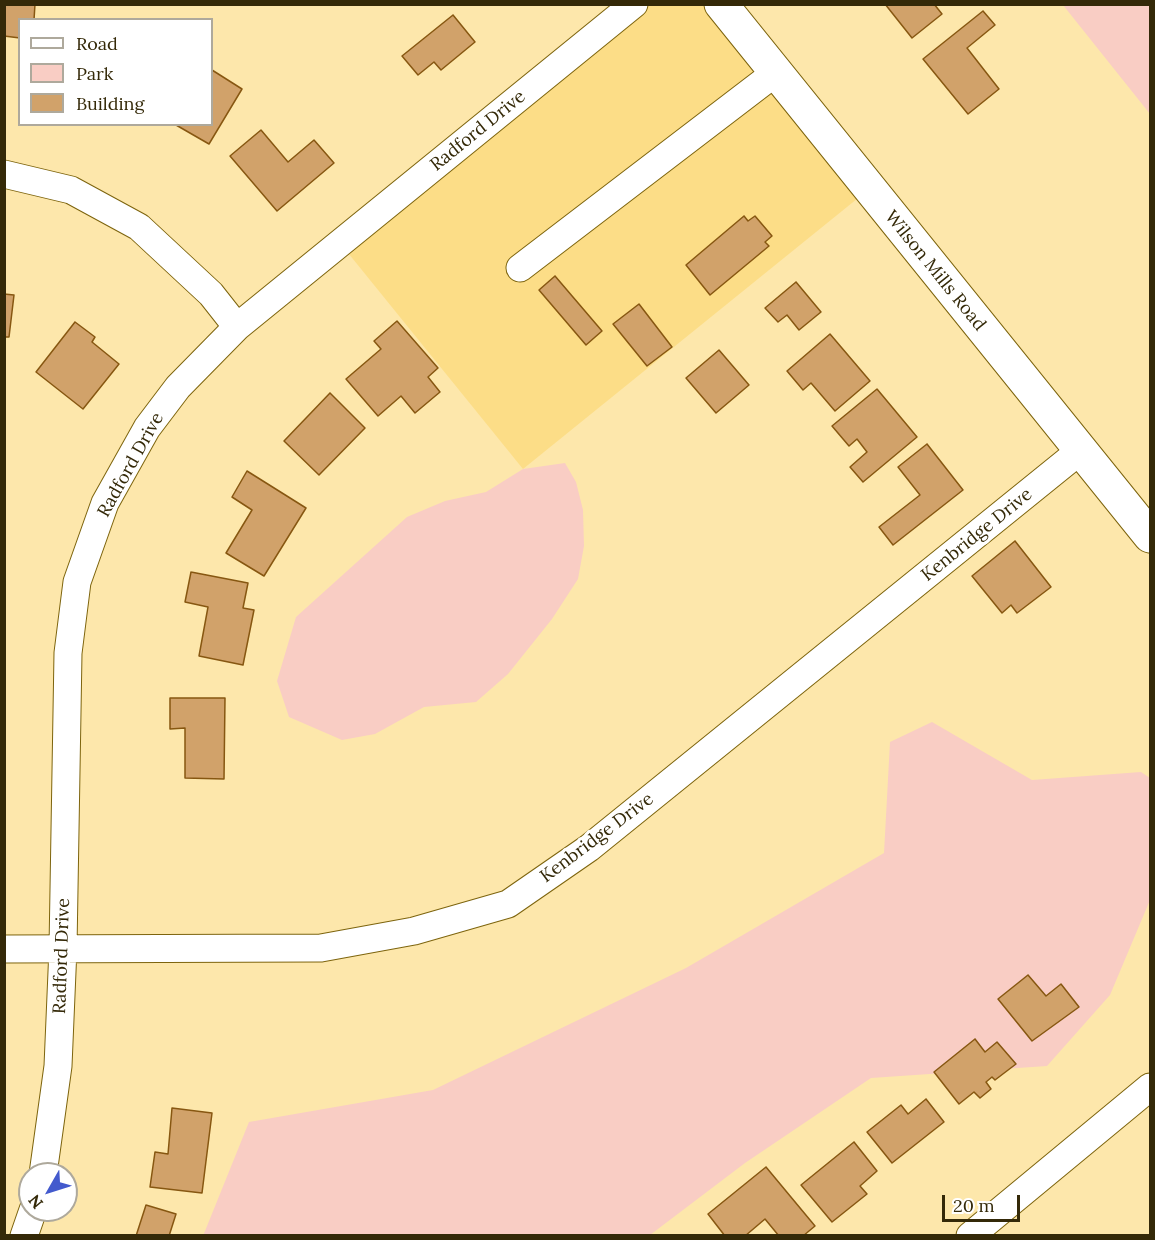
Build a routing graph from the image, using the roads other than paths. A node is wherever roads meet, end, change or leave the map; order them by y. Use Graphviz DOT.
graph roads {
  1 [pos="634,4"];
  2 [pos="721,4"];
  3 [pos="775,73"];
  4 [pos="4,174"];
  5 [pos="520,268"];
  6 [pos="237,327"];
  7 [pos="1082,450"];
  8 [pos="1150,536"];
  9 [pos="63,948"];
  10 [pos="4,949"];
  11 [pos="1150,1087"];
  12 [pos="45,1162"];
  13 [pos="970,1236"];
  1 -- 6 [label="street, Radford Drive"];
  2 -- 3 [label="main road, Wilson Mills Road"];
  3 -- 5 [label="street"];
  3 -- 7 [label="main road, Wilson Mills Road"];
  4 -- 6 [label="street"];
  6 -- 9 [label="street, Radford Drive"];
  7 -- 8 [label="main road, Wilson Mills Road"];
  7 -- 9 [label="street, Kenbridge Drive"];
  9 -- 10 [label="street, Kenbridge Drive"];
  9 -- 12 [label="street, Radford Drive"];
  11 -- 13 [label="street"];
}
